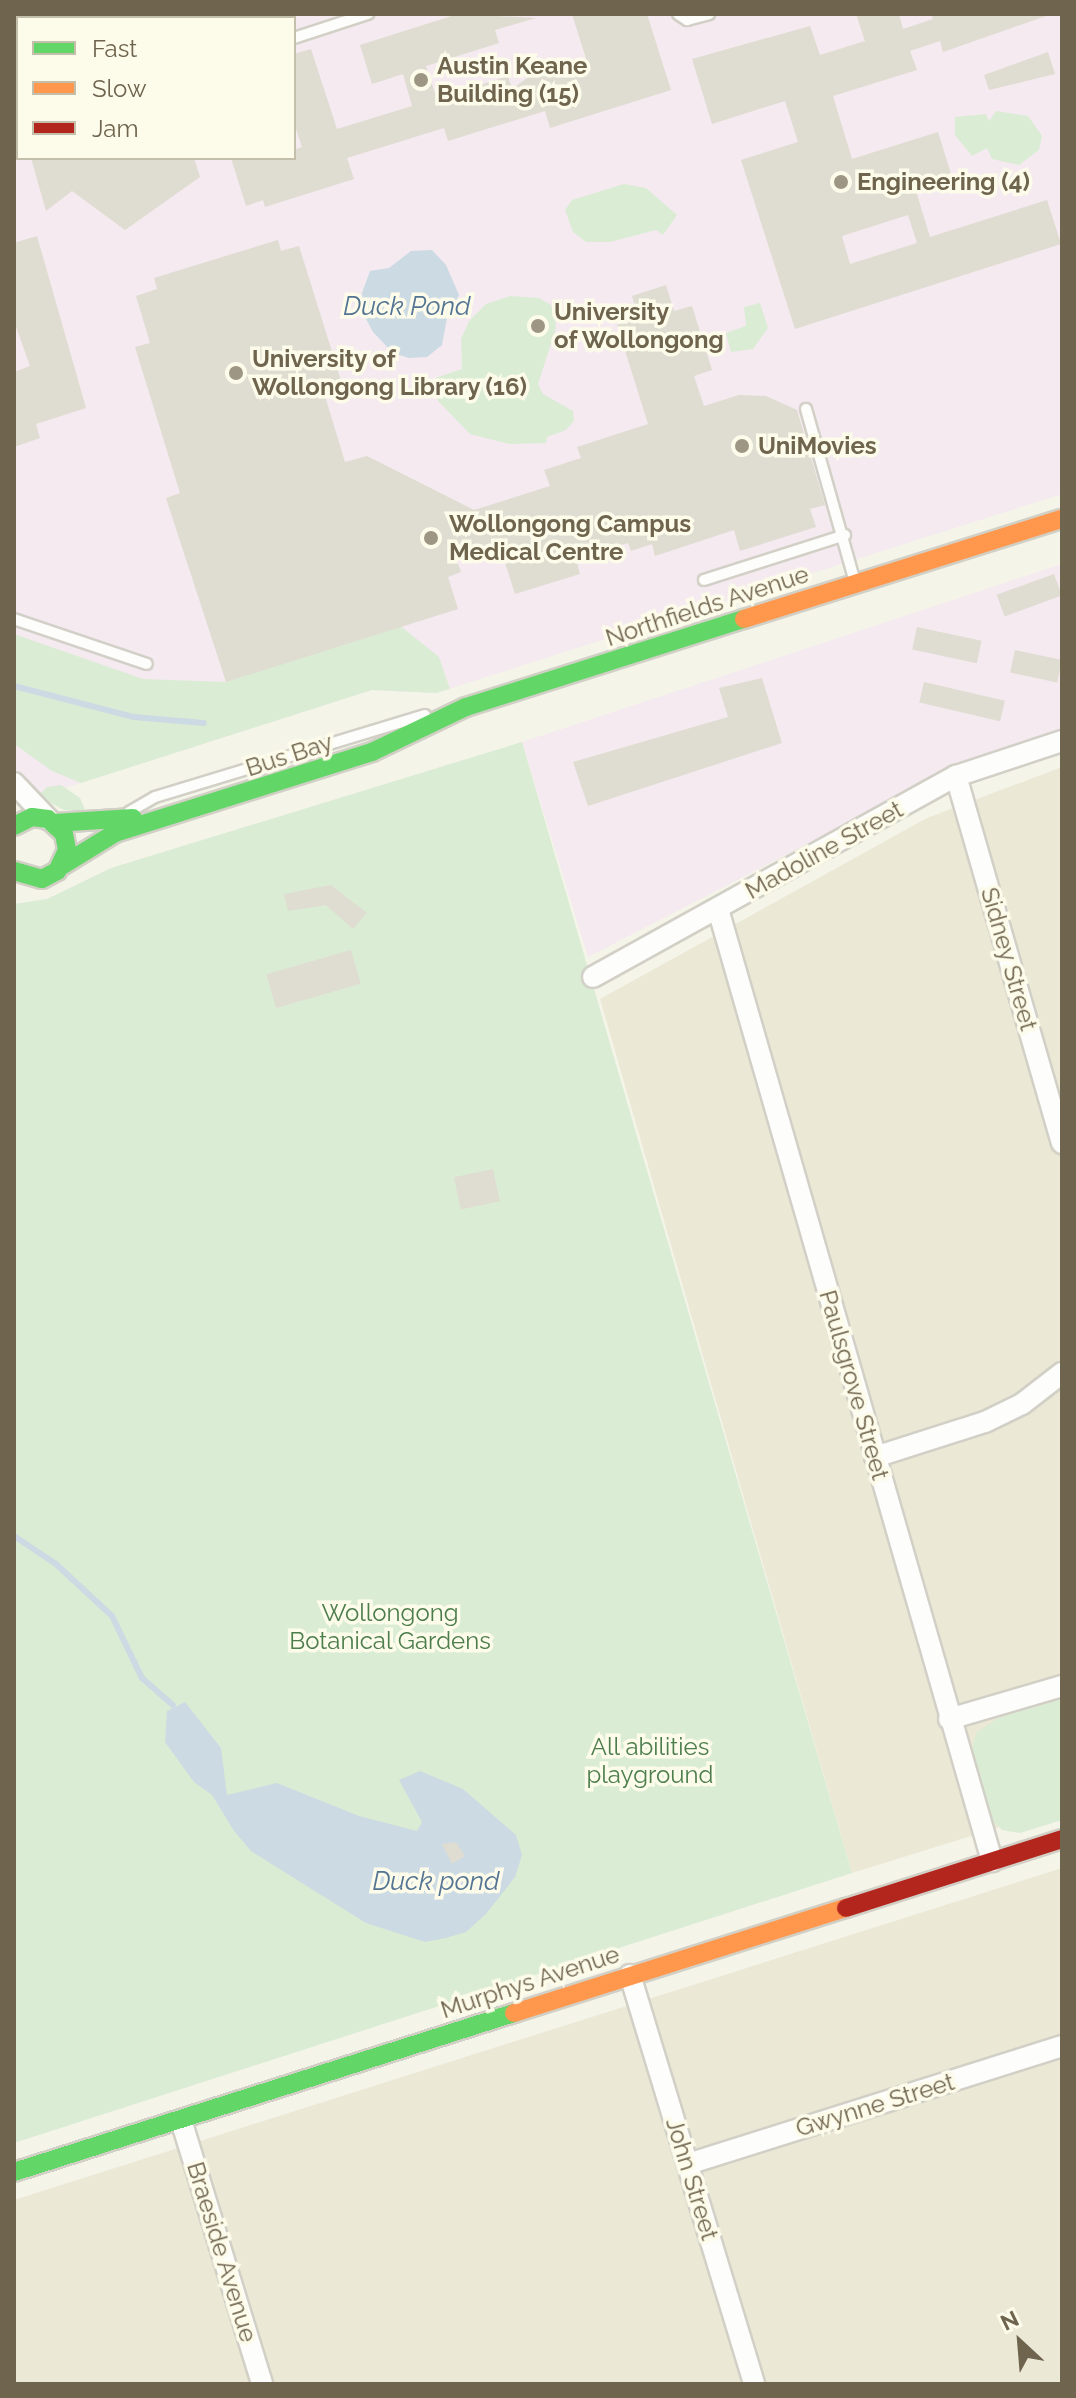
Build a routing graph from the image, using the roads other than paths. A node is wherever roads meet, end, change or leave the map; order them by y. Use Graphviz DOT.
graph roads {
  1 [pos="368,14"];
  2 [pos="709,14"];
  3 [pos="683,17"];
  4 [pos="296,37"];
  5 [pos="806,409"];
  6 [pos="1062,519"];
  7 [pos="1062,532"];
  8 [pos="845,535"];
  9 [pos="704,580"];
  10 [pos="856,584"];
  11 [pos="14,619"];
  12 [pos="147,664"];
  13 [pos="466,707"];
  14 [pos="1062,741"];
  15 [pos="372,752"];
  16 [pos="956,776"];
  17 [pos="14,783"];
  18 [pos="172,816"];
  19 [pos="117,819"];
  20 [pos="51,821"];
  21 [pos="14,826"];
  22 [pos="63,865"];
  23 [pos="18,876"];
  24 [pos="718,909"];
  25 [pos="593,977"];
  26 [pos="1062,1143"];
  27 [pos="1062,1373"];
  28 [pos="875,1457"];
  29 [pos="1062,1686"];
  30 [pos="949,1719"];
  31 [pos="1062,1839"];
  32 [pos="992,1861"];
  33 [pos="630,1975"];
  34 [pos="1062,2046"];
  35 [pos="181,2120"];
  36 [pos="688,2164"];
  37 [pos="14,2172"];
  38 [pos="262,2384"];
  39 [pos="753,2384"];
  1 -- 4 [label="lane"];
  2 -- 3 [label="lane"];
  5 -- 8 [label="lane"];
  6 -- 10 [label="main road, Northfields Avenue"];
  7 -- 15 [label="main road, Northfields Avenue"];
  8 -- 9 [label="lane"];
  8 -- 10 [label="lane"];
  10 -- 13 [label="main road, Northfields Avenue"];
  11 -- 12 [label="lane"];
  13 -- 15 [label="main road, Northfields Avenue"];
  13 -- 19 [label="lane, Bus Bay"];
  14 -- 16 [label="street, Madoline Street"];
  15 -- 18 [label="main road, Northfields Avenue"];
  16 -- 24 [label="street, Madoline Street"];
  16 -- 26 [label="street, Sidney Street"];
  17 -- 20 [label="street"];
  18 -- 19 [label="main road, Northfields Avenue"];
  18 -- 22 [label="main road, Northfields Avenue"];
  19 -- 20 [label="main road, Northfields Avenue"];
  20 -- 21 [label="main road, Northfields Avenue"];
  20 -- 22 [label="main road"];
  22 -- 23 [label="main road, Northfields Avenue"];
  24 -- 25 [label="street, Madoline Street"];
  24 -- 28 [label="street, Paulsgrove Street"];
  27 -- 28 [label="street"];
  28 -- 30 [label="street, Paulsgrove Street"];
  29 -- 30 [label="street"];
  30 -- 32 [label="street, Paulsgrove Street"];
  31 -- 32 [label="main road, Murphys Avenue"];
  32 -- 33 [label="main road, Murphys Avenue"];
  33 -- 35 [label="main road, Murphys Avenue"];
  33 -- 36 [label="street, John Street"];
  34 -- 36 [label="street, Gwynne Street"];
  35 -- 37 [label="main road, Murphys Avenue"];
  35 -- 38 [label="street, Braeside Avenue"];
  36 -- 39 [label="street, John Street"];
}
